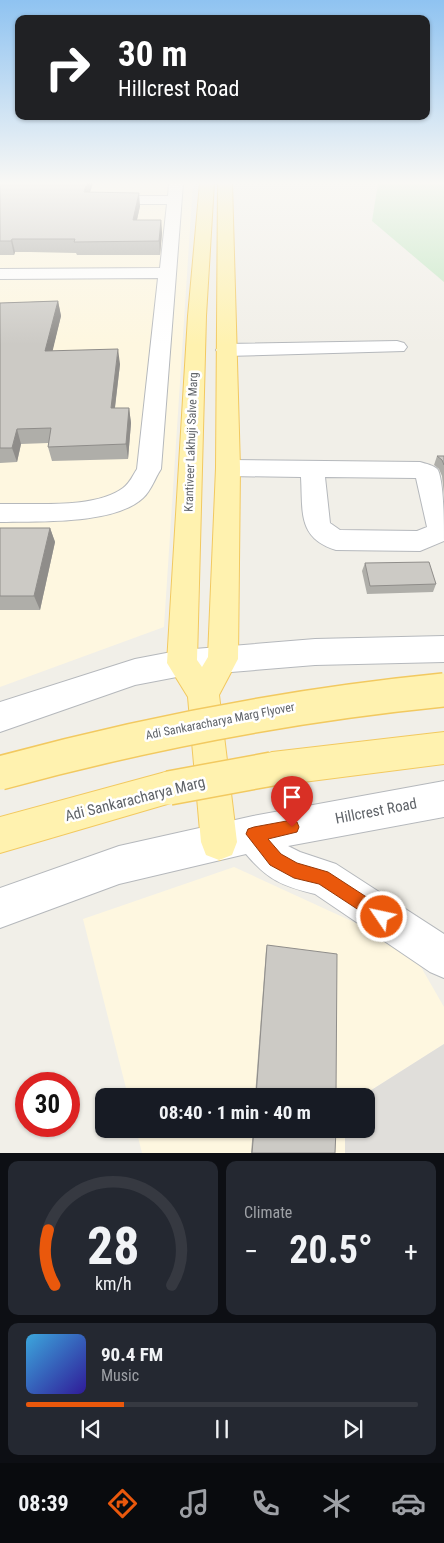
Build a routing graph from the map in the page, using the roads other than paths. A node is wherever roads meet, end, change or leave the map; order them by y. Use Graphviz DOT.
graph roads {
  1 [pos="171,237"];
  2 [pos="202,237"];
  3 [pos="225,237"];
  4 [pos="167,273"];
  5 [pos="0,274"];
  6 [pos="397,347"];
  7 [pos="226,350"];
  8 [pos="228,468"];
  9 [pos="312,469"];
  10 [pos="0,513"];
  11 [pos="444,649"];
  12 [pos="223,659"];
  13 [pos="182,663"];
  14 [pos="444,690"];
  15 [pos="203,694"];
  16 [pos="0,717"];
  17 [pos="444,748"];
  18 [pos="0,773"];
  19 [pos="444,799"];
  20 [pos="0,835"];
  21 [pos="236,838"];
  22 [pos="0,908"];
  23 [pos="444,958"];
  1 -- 4 [label="street"];
  2 -- 13 [label="main road, Krantiveer Lakhuji Salve Marg"];
  3 -- 7 [label="main road"];
  4 -- 5 [label="street"];
  4 -- 10 [label="street"];
  6 -- 7 [label="street"];
  7 -- 8 [label="main road"];
  8 -- 9 [label="street"];
  8 -- 12 [label="main road"];
  9 -- 9 [label="street"];
  11 -- 12 [label="street"];
  12 -- 13 [label="street"];
  12 -- 15 [label="main road"];
  13 -- 15 [label="main road"];
  13 -- 16 [label="street"];
  14 -- 18 [label="main road, Adi Sankaracharya Marg Flyover, bridge"];
  15 -- 21 [label="main road"];
  17 -- 20 [label="main road, Adi Sankaracharya Marg, bridge"];
  19 -- 21 [label="street, Hillcrest Road"];
  21 -- 22 [label="street, Hillcrest Road"];
  21 -- 23 [label="street"];
}
